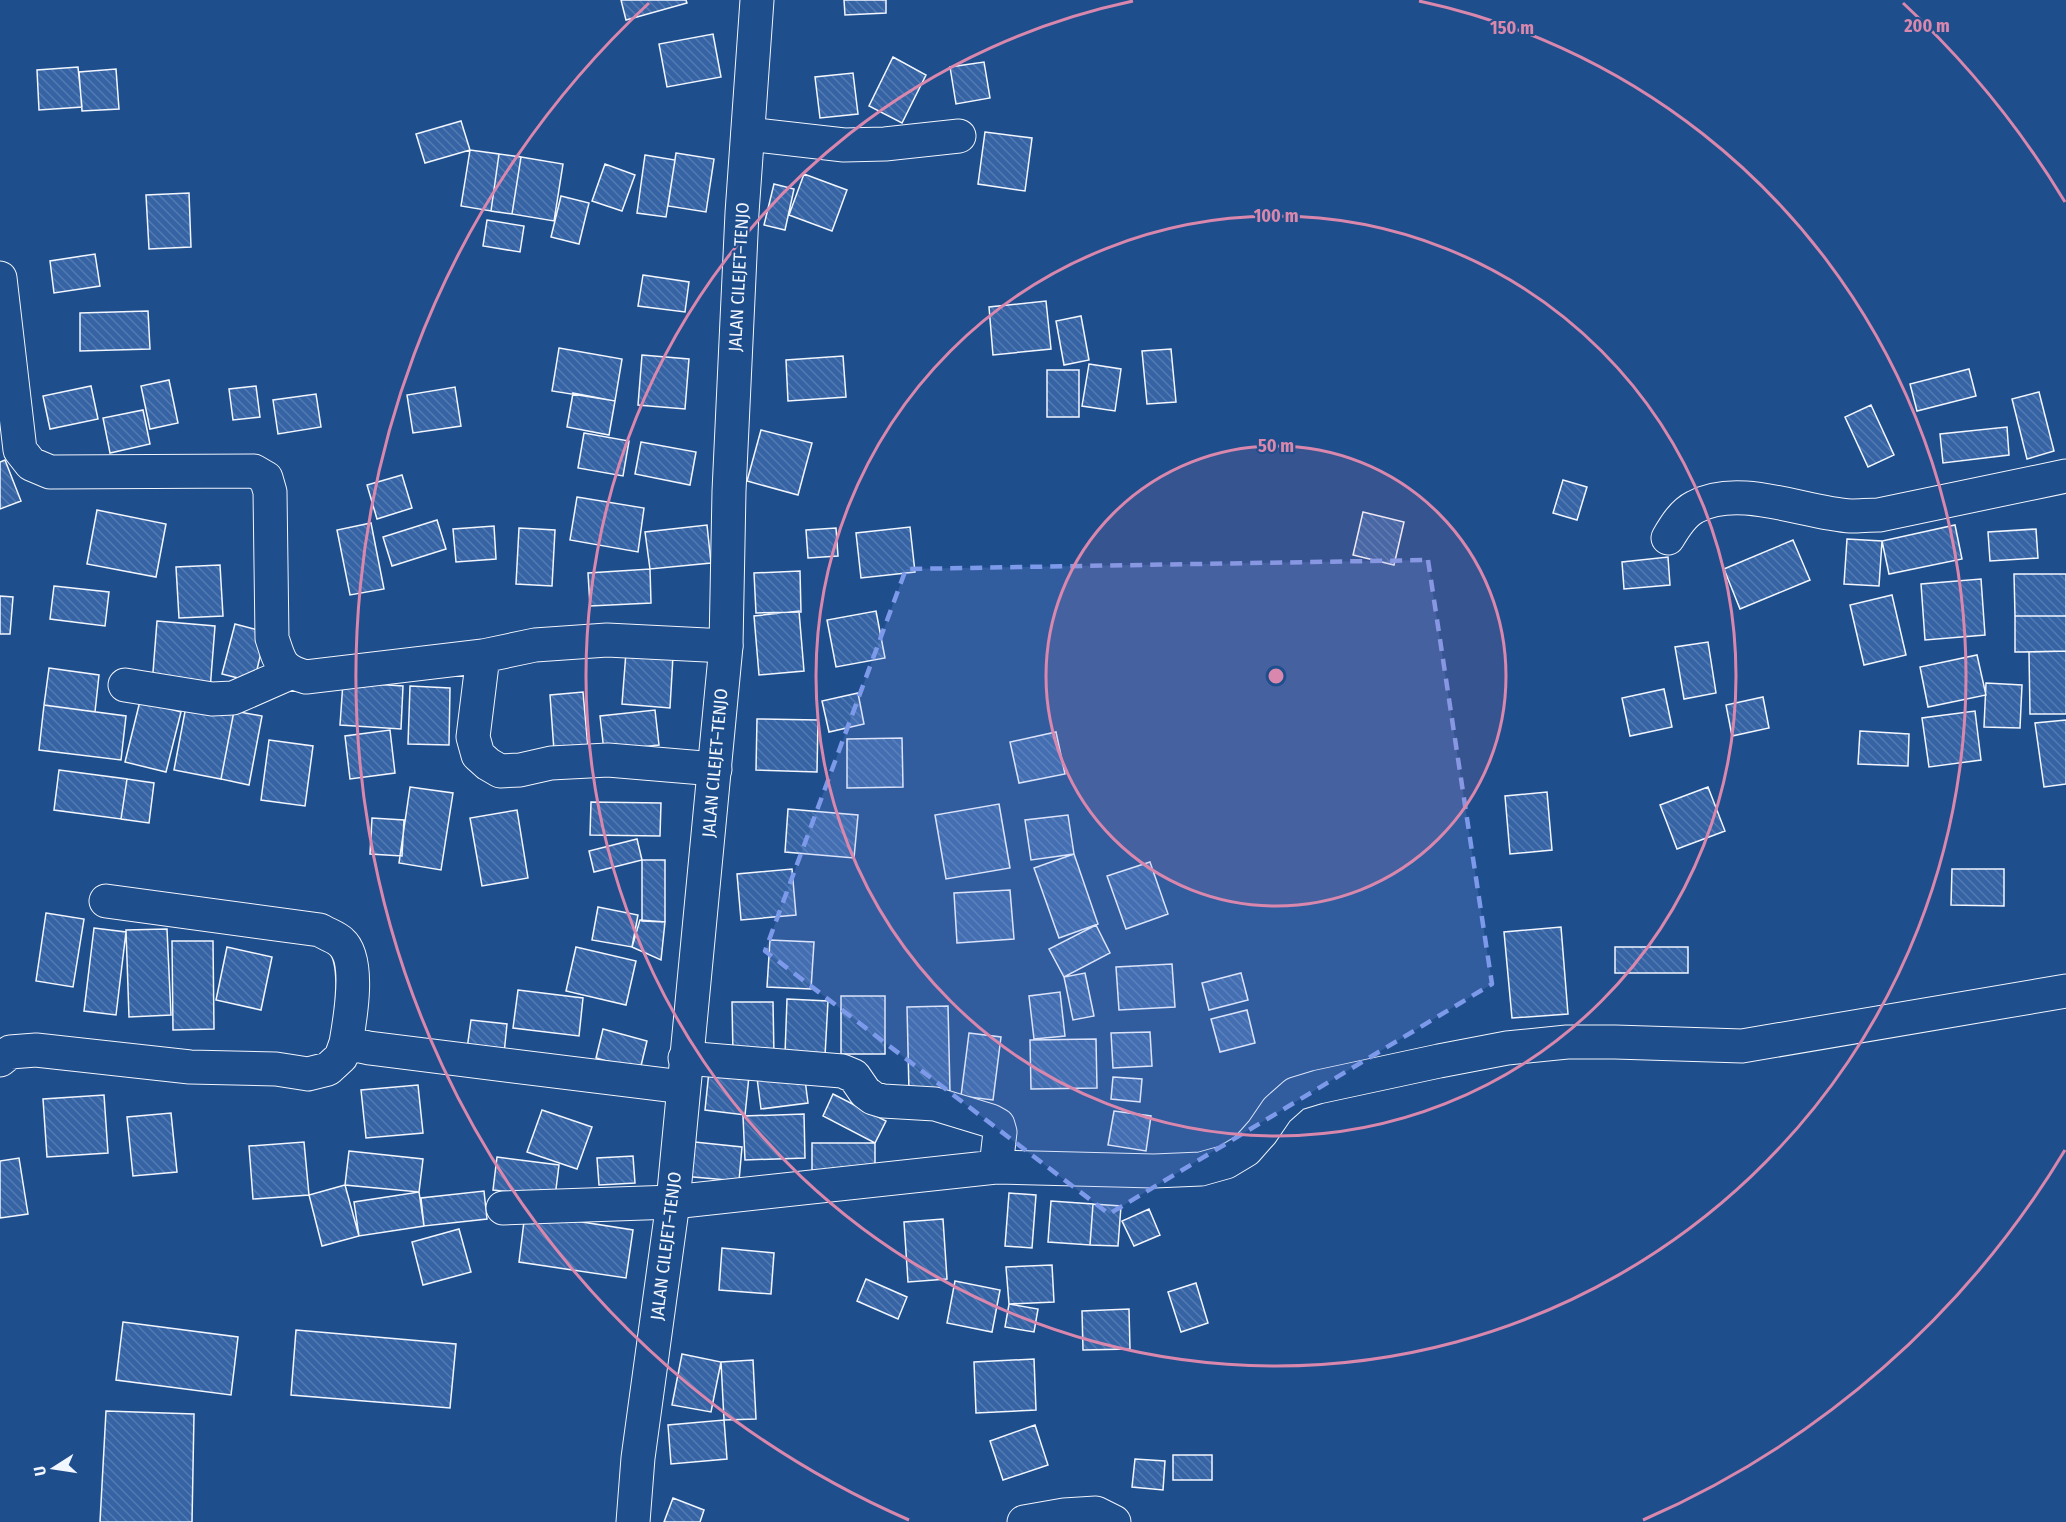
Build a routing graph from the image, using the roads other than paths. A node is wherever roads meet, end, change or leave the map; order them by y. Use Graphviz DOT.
graph roads {
  1 [pos="758,0"];
  2 [pos="748,134"];
  3 [pos="959,135"];
  4 [pos="0,278"];
  5 [pos="2066,476"];
  6 [pos="1668,538"];
  7 [pos="726,646"];
  8 [pos="483,656"];
  9 [pos="290,673"];
  10 [pos="125,685"];
  11 [pos="715,769"];
  12 [pos="106,901"];
  13 [pos="2066,991"];
  14 [pos="346,1043"];
  15 [pos="0,1060"];
  16 [pos="684,1073"];
  17 [pos="996,1167"];
  18 [pos="673,1202"];
  19 [pos="503,1208"];
  20 [pos="633,1522"];
  21 [pos="1024,1522"];
  22 [pos="1114,1522"];
  1 -- 2 [label="street, JALAN CILEJET–TENJO"];
  2 -- 3 [label="street"];
  2 -- 7 [label="street, JALAN CILEJET–TENJO"];
  4 -- 9 [label="street"];
  5 -- 6 [label="street"];
  7 -- 8 [label="street"];
  7 -- 11 [label="street, JALAN CILEJET–TENJO"];
  8 -- 9 [label="street"];
  8 -- 11 [label="street"];
  9 -- 10 [label="street"];
  11 -- 16 [label="street, JALAN CILEJET–TENJO"];
  12 -- 14 [label="street"];
  13 -- 17 [label="street"];
  14 -- 15 [label="street"];
  14 -- 16 [label="street"];
  16 -- 17 [label="street"];
  16 -- 18 [label="street, JALAN CILEJET–TENJO"];
  17 -- 18 [label="street"];
  18 -- 19 [label="street"];
  18 -- 20 [label="street, JALAN CILEJET–TENJO"];
  21 -- 22 [label="street"];
}
